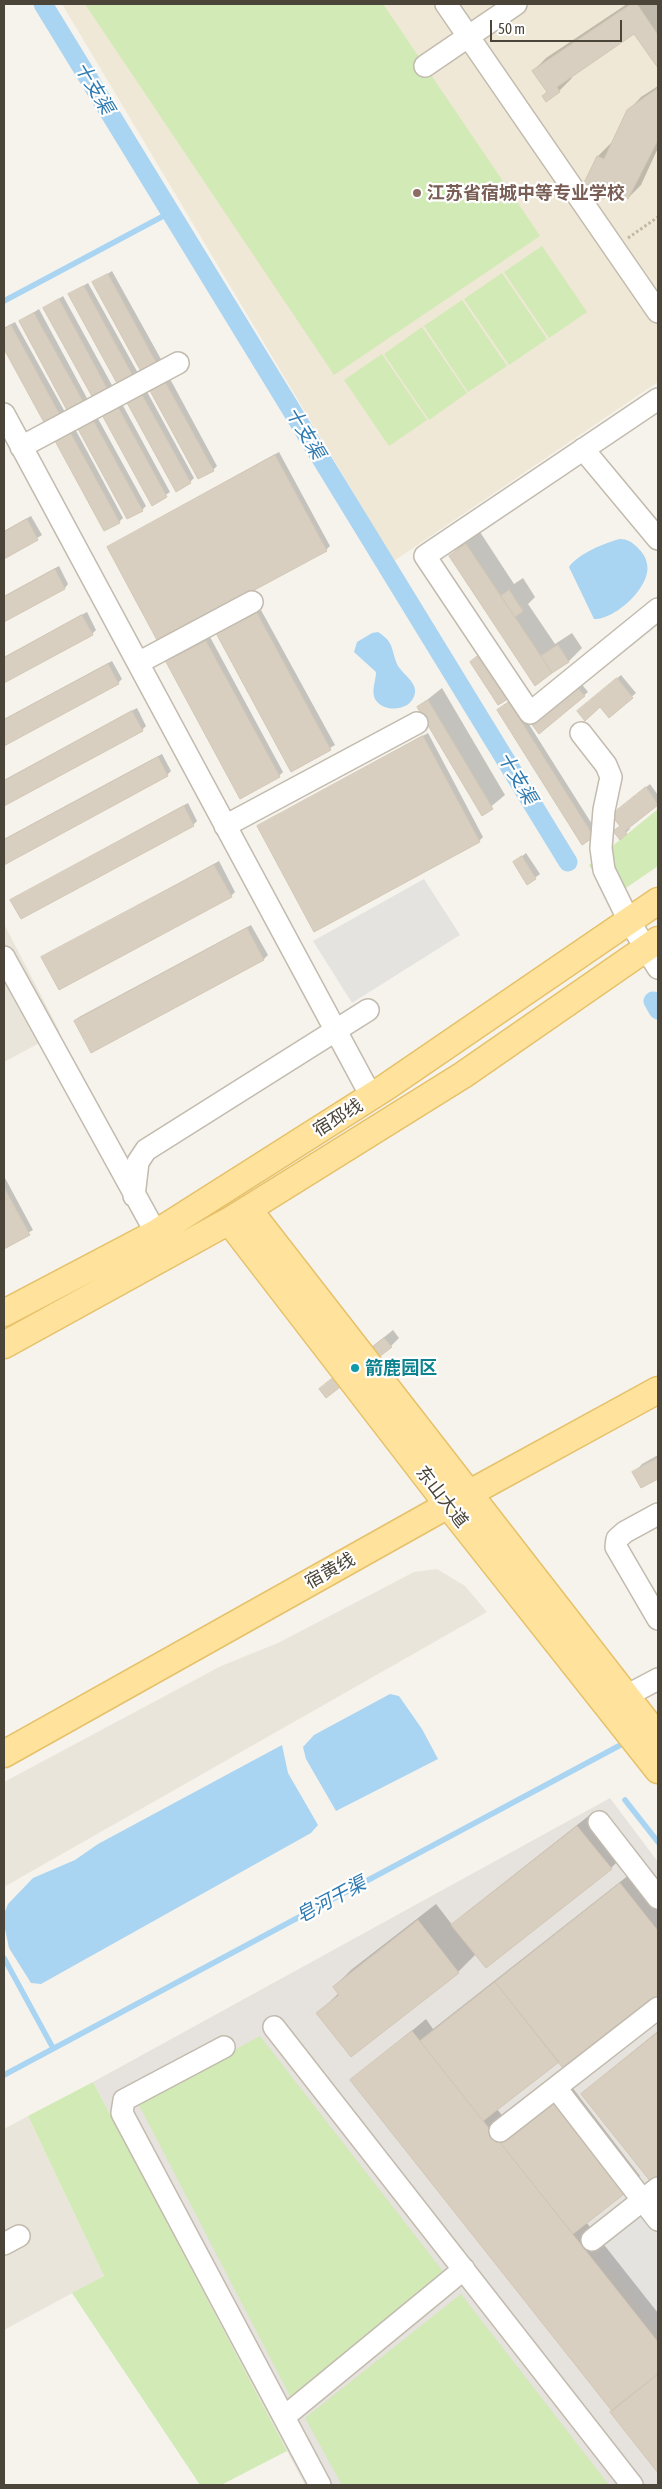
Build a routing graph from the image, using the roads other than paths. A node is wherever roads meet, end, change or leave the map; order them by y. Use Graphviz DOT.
graph roads {
  1 [pos="446,4"];
  2 [pos="516,4"];
  3 [pos="468,36"];
  4 [pos="425,66"];
  5 [pos="658,312"];
  6 [pos="178,363"];
  7 [pos="658,399"];
  8 [pos="4,414"];
  9 [pos="21,446"];
  10 [pos="583,449"];
  11 [pos="658,539"];
  12 [pos="252,602"];
  13 [pos="658,609"];
  14 [pos="138,664"];
  15 [pos="417,723"];
  16 [pos="581,733"];
  17 [pos="225,826"];
  18 [pos="658,901"];
  19 [pos="629,921"];
  20 [pos="654,953"];
  21 [pos="4,957"];
  22 [pos="10,984"];
  23 [pos="368,1010"];
  24 [pos="335,1031"];
  25 [pos="371,1096"];
  26 [pos="134,1196"];
  27 [pos="238,1215"];
  28 [pos="156,1233"];
  29 [pos="4,1312"];
  30 [pos="4,1345"];
  31 [pos="658,1390"];
  32 [pos="458,1499"];
  33 [pos="658,1514"];
  34 [pos="658,1619"];
  35 [pos="658,1679"];
  36 [pos="626,1696"];
  37 [pos="646,1734"];
  38 [pos="4,1754"];
  39 [pos="658,1770"];
  40 [pos="598,1822"];
  41 [pos="658,1898"];
  42 [pos="658,2008"];
  43 [pos="274,2026"];
  44 [pos="224,2047"];
  45 [pos="556,2088"];
  46 [pos="500,2130"];
  47 [pos="651,2194"];
  48 [pos="658,2220"];
  49 [pos="592,2240"];
  50 [pos="464,2269"];
  51 [pos="284,2416"];
  52 [pos="320,2485"];
  53 [pos="632,2485"];
  1 -- 3 [label="street"];
  2 -- 3 [label="street"];
  3 -- 4 [label="street"];
  3 -- 5 [label="street"];
  6 -- 9 [label="street"];
  7 -- 10 [label="street"];
  8 -- 9 [label="street"];
  9 -- 14 [label="street"];
  10 -- 11 [label="street"];
  10 -- 13 [label="street"];
  12 -- 14 [label="street"];
  14 -- 17 [label="street"];
  15 -- 17 [label="street"];
  16 -- 19 [label="street"];
  17 -- 24 [label="street"];
  18 -- 19 [label="main road, 宿邳线"];
  19 -- 20 [label="street"];
  19 -- 25 [label="main road, 宿邳线"];
  20 -- 27 [label="main road, 宿邳线"];
  21 -- 22 [label="street"];
  22 -- 26 [label="street"];
  23 -- 24 [label="street"];
  24 -- 25 [label="street"];
  24 -- 26 [label="street"];
  25 -- 28 [label="main road, 宿邳线"];
  26 -- 28 [label="street"];
  27 -- 30 [label="main road, 宿邳线"];
  27 -- 32 [label="main road, 东山大道"];
  28 -- 29 [label="main road, 宿邳线"];
  31 -- 32 [label="main road, 宿黄线"];
  32 -- 36 [label="main road, 东山大道"];
  32 -- 37 [label="main road, 东山大道"];
  32 -- 38 [label="main road, 宿黄线"];
  33 -- 34 [label="street"];
  35 -- 36 [label="street"];
  36 -- 37 [label="main road, 东山大道"];
  37 -- 39 [label="main road, 东山大道"];
  40 -- 41 [label="street"];
  42 -- 45 [label="street"];
  43 -- 50 [label="street"];
  44 -- 51 [label="street"];
  45 -- 46 [label="street"];
  45 -- 47 [label="street"];
  47 -- 48 [label="street"];
  47 -- 49 [label="street"];
  50 -- 51 [label="street"];
  50 -- 53 [label="street"];
  51 -- 52 [label="street"];
}
